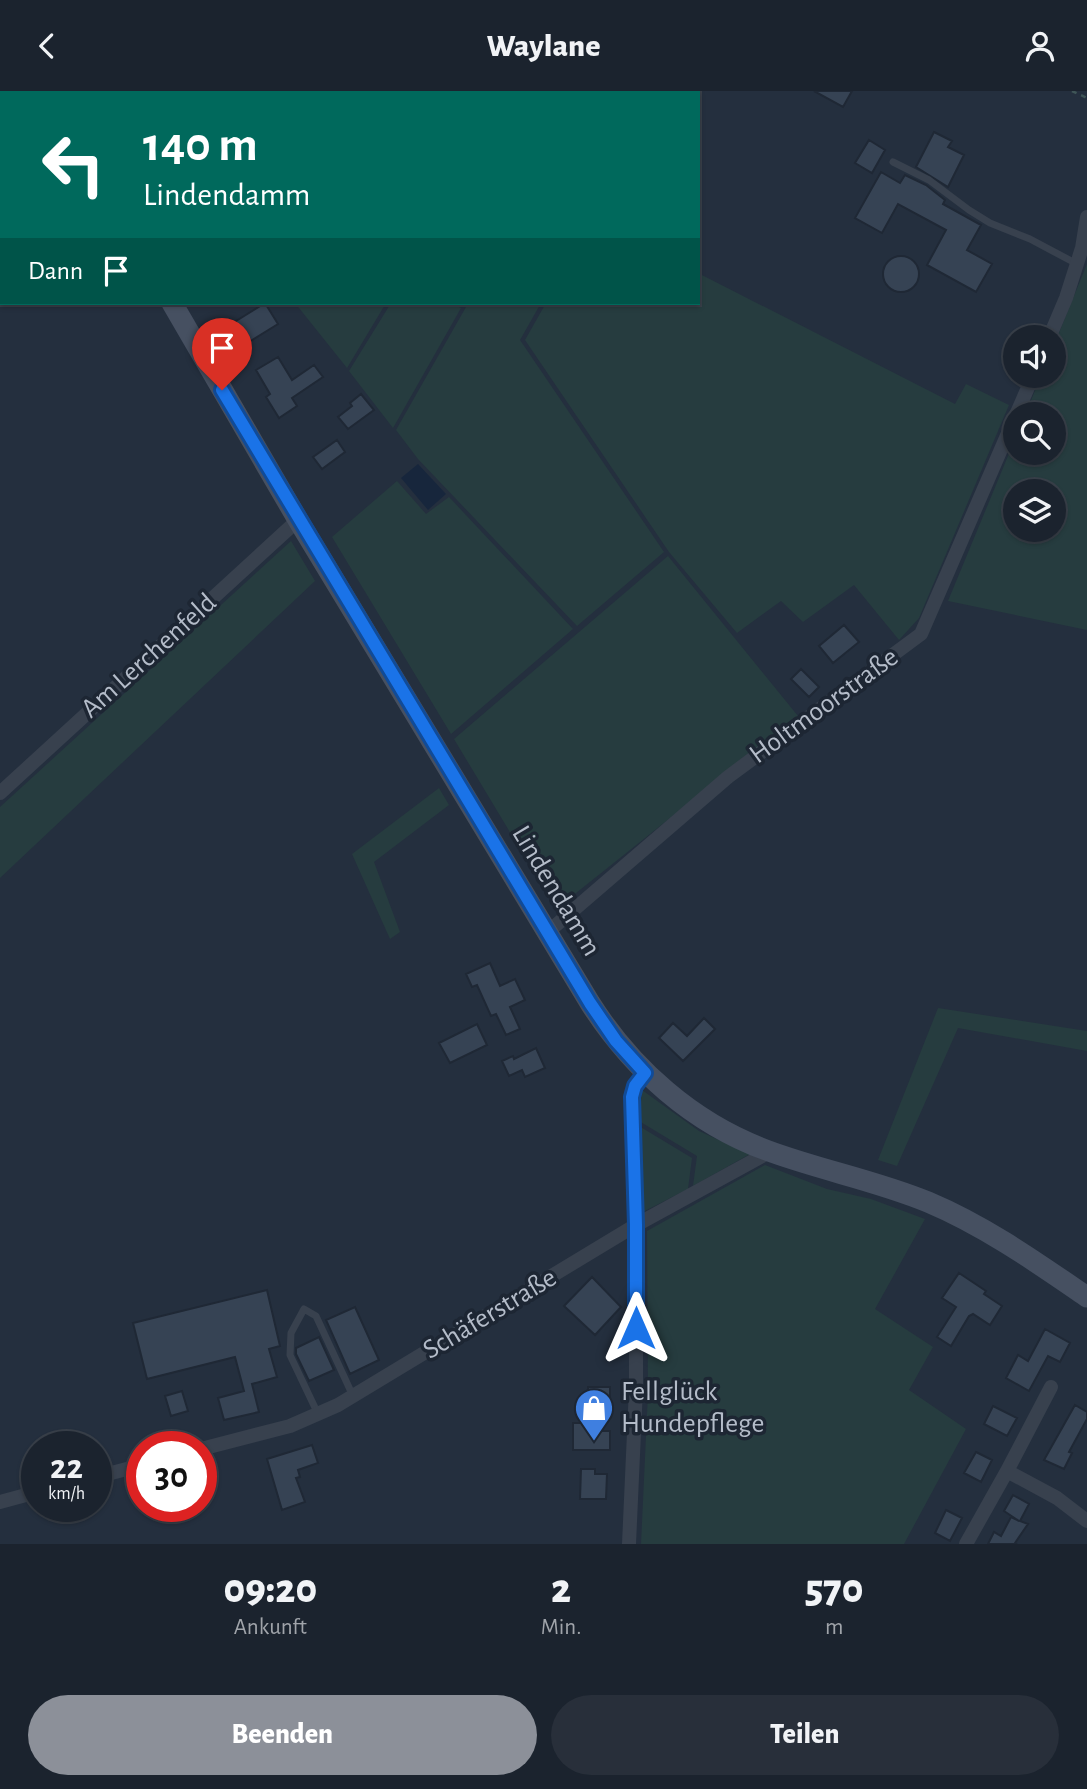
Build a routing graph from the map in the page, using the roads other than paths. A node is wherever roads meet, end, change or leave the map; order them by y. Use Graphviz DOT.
graph roads {
  1 [pos="893,162"];
  2 [pos="1087,218"];
  3 [pos="1077,264"];
  4 [pos="173,305"];
  5 [pos="1055,325"];
  6 [pos="1003,446"];
  7 [pos="298,520"];
  8 [pos="0,793"];
  9 [pos="548,932"];
  10 [pos="645,1073"];
  11 [pos="765,1150"];
  12 [pos="636,1225"];
  13 [pos="1087,1297"];
  14 [pos="1051,1387"];
  15 [pos="353,1396"];
  16 [pos="318,1414"];
  17 [pos="217,1445"];
  18 [pos="1007,1471"];
  19 [pos="21,1496"];
  20 [pos="0,1502"];
  21 [pos="1087,1521"];
  22 [pos="629,1544"];
  23 [pos="966,1544"];
  1 -- 3 [label="lane"];
  2 -- 3 [label="street"];
  3 -- 5 [label="street"];
  4 -- 7 [label="street, Lindendamm"];
  6 -- 9 [label="street, Holtmoorstraße"];
  7 -- 8 [label="street, Am Lerchenfeld"];
  7 -- 9 [label="street, Lindendamm"];
  9 -- 10 [label="street, Lindendamm"];
  10 -- 11 [label="street, Lindendamm"];
  10 -- 12 [label="street"];
  11 -- 12 [label="street, Schäferstraße"];
  11 -- 13 [label="street, Lindendamm"];
  12 -- 15 [label="street, Schäferstraße"];
  12 -- 22 [label="street"];
  14 -- 18 [label="street"];
  15 -- 16 [label="street, Schäferstraße"];
  15 -- 16 [label="lane"];
  16 -- 17 [label="street, Schäferstraße"];
  18 -- 21 [label="street"];
  18 -- 23 [label="street"];
  19 -- 20 [label="street"];
}
